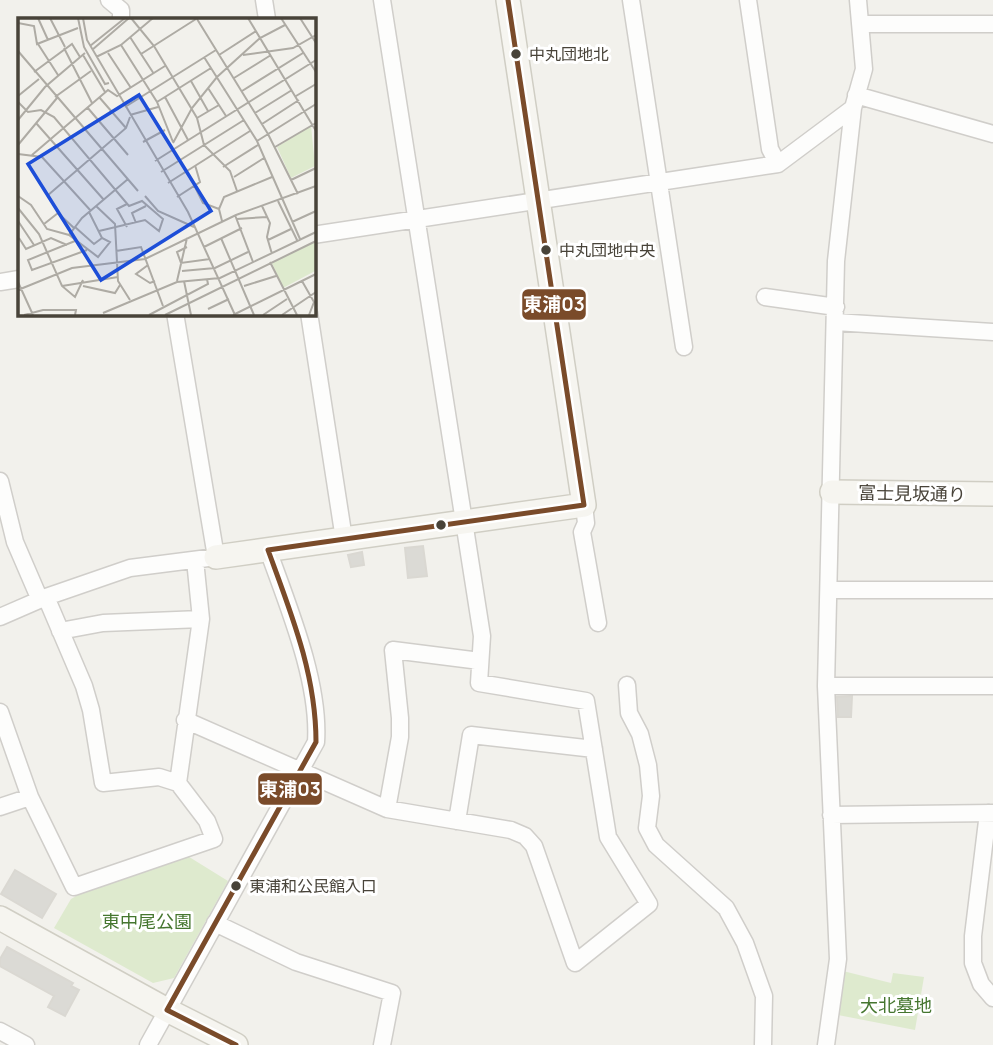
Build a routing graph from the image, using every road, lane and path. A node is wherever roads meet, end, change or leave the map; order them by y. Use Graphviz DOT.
graph roads {
  1 [pos="109,0"];
  2 [pos="264,0"];
  3 [pos="382,0"];
  4 [pos="508,0"];
  5 [pos="631,0"];
  6 [pos="748,0"];
  7 [pos="858,0"];
  8 [pos="121,18"];
  9 [pos="267,18"];
  10 [pos="993,23"];
  11 [pos="860,24"];
  12 [pos="855,102"];
  13 [pos="993,134"];
  14 [pos="778,164"];
  15 [pos="658,183"];
  16 [pos="537,202"];
  17 [pos="415,220"];
  18 [pos="315,235"];
  19 [pos="18,279"];
  20 [pos="0,282"];
  21 [pos="765,297"];
  22 [pos="835,314"];
  23 [pos="175,315"];
  24 [pos="309,315"];
  25 [pos="993,332"];
  26 [pos="684,347"];
  27 [pos="0,481"];
  28 [pos="832,492"];
  29 [pos="993,494"];
  30 [pos="584,505"];
  31 [pos="464,522"];
  32 [pos="344,539"];
  33 [pos="7,545"];
  34 [pos="268,550"];
  35 [pos="206,559"];
  36 [pos="830,590"];
  37 [pos="993,590"];
  38 [pos="43,598"];
  39 [pos="0,618"];
  40 [pos="201,619"];
  41 [pos="598,623"];
  42 [pos="60,631"];
  43 [pos="480,661"];
  44 [pos="627,685"];
  45 [pos="826,686"];
  46 [pos="993,686"];
  47 [pos="0,712"];
  48 [pos="185,720"];
  49 [pos="594,749"];
  50 [pos="299,772"];
  51 [pos="178,783"];
  52 [pos="30,797"];
  53 [pos="0,807"];
  54 [pos="387,809"];
  55 [pos="991,813"];
  56 [pos="831,815"];
  57 [pos="457,821"];
  58 [pos="0,918"];
  59 [pos="215,923"];
  60 [pos="993,998"];
  61 [pos="167,1010"];
  62 [pos="0,1031"];
  63 [pos="26,1045"];
  64 [pos="148,1045"];
  65 [pos="236,1045"];
  66 [pos="382,1045"];
  67 [pos="763,1045"];
  68 [pos="826,1045"];
  1 -- 8 [label="street"];
  2 -- 9 [label="street"];
  3 -- 17 [label="street"];
  4 -- 16 [label="street"];
  5 -- 15 [label="street"];
  6 -- 14 [label="street"];
  7 -- 11 [label="street"];
  10 -- 11 [label="street"];
  11 -- 12 [label="street"];
  12 -- 13 [label="street"];
  12 -- 14 [label="street"];
  12 -- 22 [label="street"];
  14 -- 15 [label="street"];
  15 -- 16 [label="street"];
  15 -- 26 [label="street"];
  16 -- 17 [label="street"];
  16 -- 30 [label="street"];
  17 -- 18 [label="street"];
  17 -- 31 [label="street"];
  19 -- 20 [label="street"];
  21 -- 22 [label="street"];
  22 -- 25 [label="street"];
  22 -- 28 [label="street"];
  23 -- 35 [label="street"];
  24 -- 32 [label="street"];
  27 -- 33 [label="street"];
  28 -- 29 [label="street, 富士見坂通り"];
  28 -- 36 [label="street"];
  30 -- 31 [label="street"];
  30 -- 41 [label="street"];
  31 -- 32 [label="street"];
  31 -- 43 [label="street"];
  32 -- 34 [label="street"];
  33 -- 38 [label="street"];
  34 -- 35 [label="street"];
  34 -- 50 [label="street"];
  35 -- 38 [label="street"];
  35 -- 40 [label="street"];
  36 -- 37 [label="street"];
  36 -- 45 [label="street"];
  38 -- 39 [label="street"];
  38 -- 42 [label="street"];
  40 -- 42 [label="street"];
  40 -- 48 [label="street"];
  42 -- 51 [label="street"];
  43 -- 49 [label="street"];
  43 -- 54 [label="street"];
  44 -- 67 [label="street"];
  45 -- 46 [label="street"];
  45 -- 56 [label="street"];
  47 -- 52 [label="street"];
  48 -- 50 [label="street"];
  48 -- 51 [label="street"];
  49 -- 57 [label="street"];
  49 -- 57 [label="street"];
  50 -- 54 [label="street"];
  50 -- 59 [label="street"];
  51 -- 52 [label="street"];
  52 -- 53 [label="street"];
  54 -- 57 [label="street"];
  55 -- 56 [label="street"];
  55 -- 60 [label="street"];
  56 -- 68 [label="street"];
  58 -- 61 [label="street"];
  59 -- 61 [label="street"];
  59 -- 66 [label="street"];
  61 -- 64 [label="street"];
  61 -- 65 [label="street"];
  62 -- 63 [label="street"];
}
